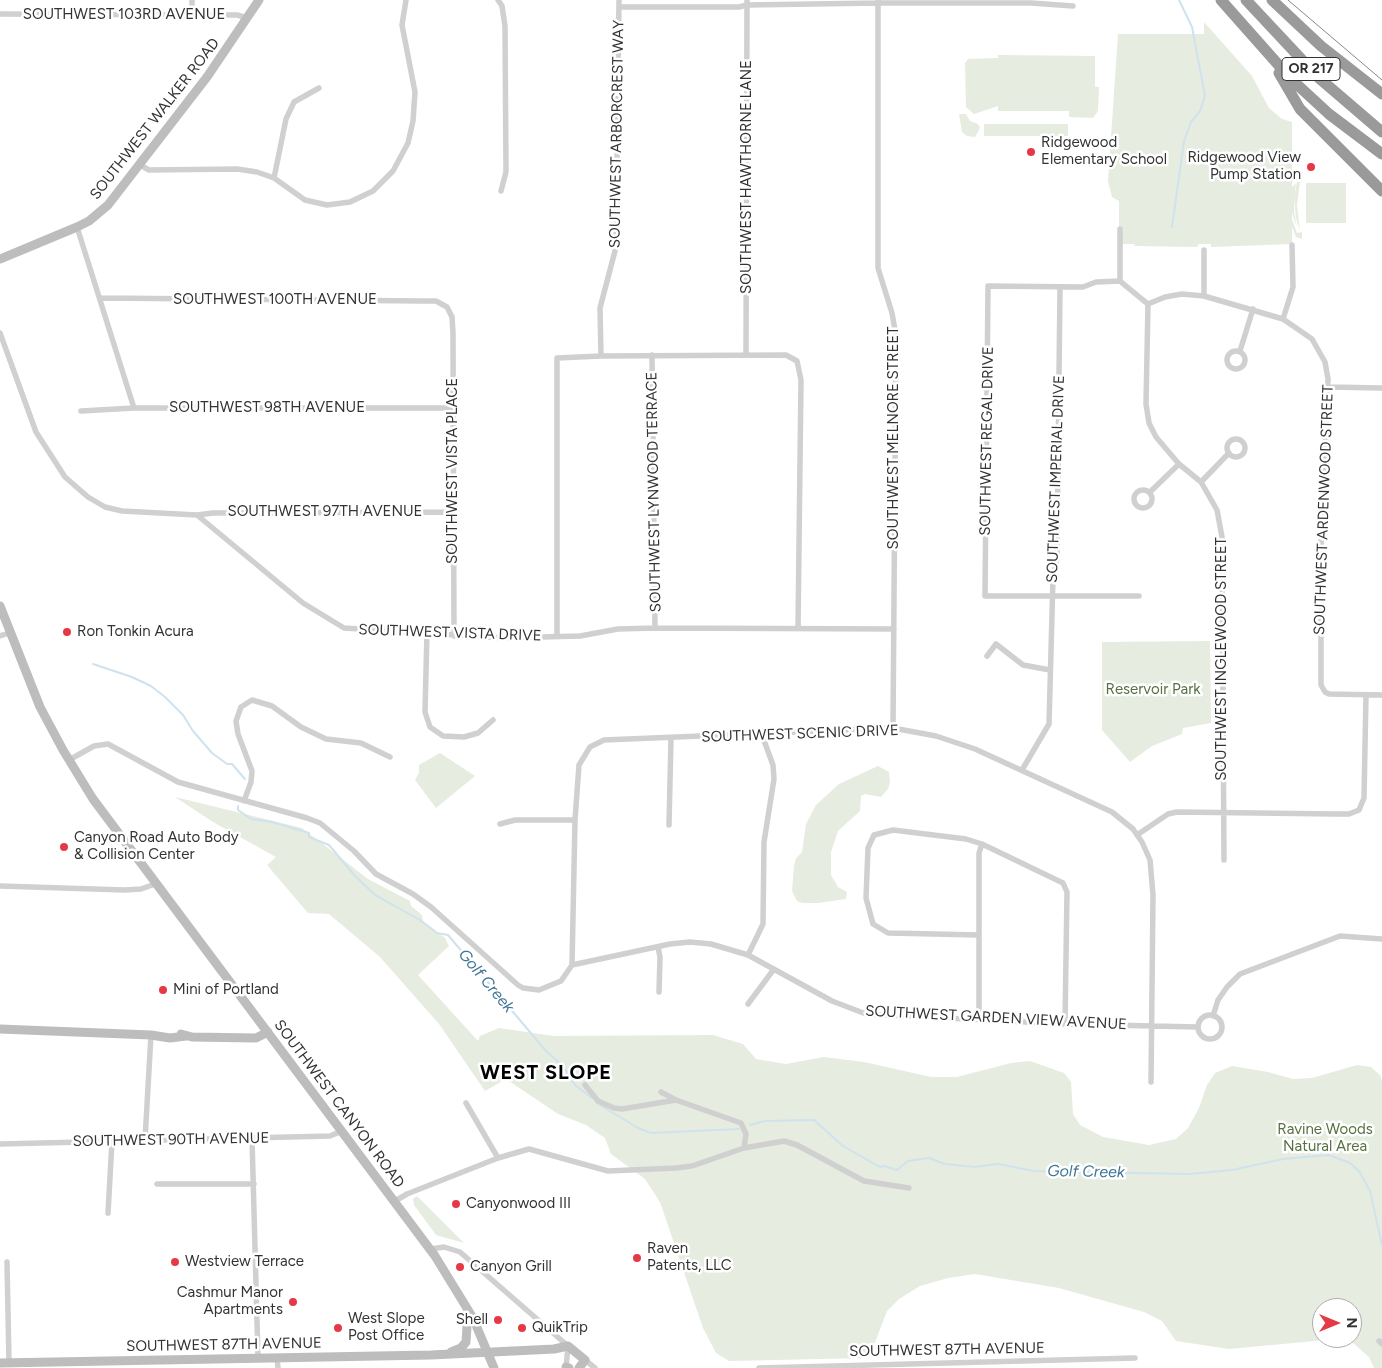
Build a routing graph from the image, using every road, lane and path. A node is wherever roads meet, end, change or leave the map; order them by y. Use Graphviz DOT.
graph roads {
  1 [pos="192,0"];
  2 [pos="259,0"];
  3 [pos="406,0"];
  4 [pos="498,0"];
  5 [pos="1221,0"];
  6 [pos="1246,0"];
  7 [pos="1272,0"];
  8 [pos="747,2"];
  9 [pos="878,2"];
  10 [pos="1031,2"];
  11 [pos="619,3"];
  12 [pos="1073,6"];
  13 [pos="0,14"];
  14 [pos="192,15"];
  15 [pos="248,18"];
  16 [pos="1268,54"];
  17 [pos="319,88"];
  18 [pos="1382,94"];
  19 [pos="1382,132"];
  20 [pos="1382,154"];
  21 [pos="140,165"];
  22 [pos="274,178"];
  23 [pos="1382,191"];
  24 [pos="501,192"];
  25 [pos="77,227"];
  26 [pos="1120,229"];
  27 [pos="1292,245"];
  28 [pos="1204,250"];
  29 [pos="0,259"];
  30 [pos="1120,281"];
  31 [pos="1060,287"];
  32 [pos="1204,296"];
  33 [pos="101,298"];
  34 [pos="1148,304"];
  35 [pos="447,306"];
  36 [pos="1253,309"];
  37 [pos="1284,319"];
  38 [pos="0,333"];
  39 [pos="1240,351"];
  40 [pos="746,354"];
  41 [pos="652,355"];
  42 [pos="601,356"];
  43 [pos="1328,387"];
  44 [pos="1382,388"];
  45 [pos="134,408"];
  46 [pos="453,408"];
  47 [pos="81,411"];
  48 [pos="1229,454"];
  49 [pos="1179,464"];
  50 [pos="1201,482"];
  51 [pos="1150,492"];
  52 [pos="453,512"];
  53 [pos="197,515"];
  54 [pos="1139,596"];
  55 [pos="1052,597"];
  56 [pos="0,606"];
  57 [pos="655,628"];
  58 [pos="798,628"];
  59 [pos="894,629"];
  60 [pos="427,632"];
  61 [pos="9,633"];
  62 [pos="0,636"];
  63 [pos="454,636"];
  64 [pos="557,636"];
  65 [pos="987,656"];
  66 [pos="1050,670"];
  67 [pos="1366,694"];
  68 [pos="1382,695"];
  69 [pos="493,720"];
  70 [pos="893,728"];
  71 [pos="762,735"];
  72 [pos="671,738"];
  73 [pos="390,757"];
  74 [pos="69,760"];
  75 [pos="1022,770"];
  76 [pos="244,802"];
  77 [pos="1224,812"];
  78 [pos="575,820"];
  79 [pos="500,824"];
  80 [pos="669,825"];
  81 [pos="1137,835"];
  82 [pos="982,844"];
  83 [pos="1224,860"];
  84 [pos="155,884"];
  85 [pos="0,886"];
  86 [pos="979,935"];
  87 [pos="1382,939"];
  88 [pos="658,947"];
  89 [pos="748,955"];
  90 [pos="572,966"];
  91 [pos="774,969"];
  92 [pos="659,992"];
  93 [pos="748,1004"];
  94 [pos="1213,1016"];
  95 [pos="979,1019"];
  96 [pos="1065,1024"];
  97 [pos="1152,1027"];
  98 [pos="1198,1027"];
  99 [pos="0,1029"];
  100 [pos="268,1032"];
  101 [pos="151,1035"];
  102 [pos="1151,1082"];
  103 [pos="585,1085"];
  104 [pos="661,1092"];
  105 [pos="676,1100"];
  106 [pos="466,1103"];
  107 [pos="342,1131"];
  108 [pos="252,1138"];
  109 [pos="145,1140"];
  110 [pos="112,1141"];
  111 [pos="0,1144"];
  112 [pos="744,1148"];
  113 [pos="498,1158"];
  114 [pos="157,1184"];
  115 [pos="254,1184"];
  116 [pos="909,1188"];
  117 [pos="395,1202"];
  118 [pos="108,1212"];
  119 [pos="430,1249"];
  120 [pos="7,1262"];
  121 [pos="468,1309"];
  122 [pos="568,1346"];
  123 [pos="487,1351"];
  124 [pos="447,1354"];
  125 [pos="258,1358"];
  126 [pos="277,1358"];
  127 [pos="1135,1358"];
  128 [pos="585,1360"];
  129 [pos="4,1363"];
  130 [pos="952,1366"];
  131 [pos="871,1367"];
  132 [pos="278,1368"];
  133 [pos="494,1368"];
  134 [pos="567,1368"];
  135 [pos="579,1368"];
  136 [pos="595,1368"];
  137 [pos="759,1368"];
  1 -- 14 [label="street"];
  2 -- 15 [label="main road, SOUTHWEST WALKER ROAD"];
  3 -- 22 [label="street"];
  4 -- 24 [label="street"];
  5 -- 16 [label="highway, OR 217"];
  6 -- 19 [label="highway, OR 217"];
  7 -- 18 [label="highway"];
  8 -- 9 [label="street"];
  8 -- 11 [label="street"];
  8 -- 40 [label="street, SOUTHWEST HAWTHORNE LANE"];
  9 -- 10 [label="street"];
  9 -- 59 [label="street, SOUTHWEST MELNORE STREET"];
  10 -- 12 [label="street"];
  11 -- 42 [label="street, SOUTHWEST ARBORCREST WAY"];
  13 -- 14 [label="street, SOUTHWEST 103RD AVENUE"];
  14 -- 15 [label="street, SOUTHWEST 103RD AVENUE"];
  15 -- 21 [label="main road, SOUTHWEST WALKER ROAD"];
  16 -- 20 [label="highway, OR 217"];
  16 -- 23 [label="highway"];
  17 -- 22 [label="street"];
  21 -- 22 [label="street"];
  21 -- 25 [label="main road, SOUTHWEST WALKER ROAD"];
  25 -- 29 [label="main road, SOUTHWEST WALKER ROAD"];
  25 -- 33 [label="street"];
  26 -- 30 [label="street"];
  27 -- 37 [label="street"];
  28 -- 32 [label="street"];
  30 -- 31 [label="street"];
  30 -- 34 [label="street"];
  31 -- 55 [label="street, SOUTHWEST IMPERIAL DRIVE"];
  31 -- 55 [label="street, SOUTHWEST REGAL DRIVE"];
  32 -- 34 [label="street, SOUTHWEST ARDENWOOD STREET"];
  32 -- 36 [label="street, SOUTHWEST ARDENWOOD STREET"];
  33 -- 35 [label="street, SOUTHWEST 100TH AVENUE"];
  33 -- 45 [label="street"];
  34 -- 49 [label="street, SOUTHWEST INGLEWOOD STREET"];
  35 -- 46 [label="street, SOUTHWEST VISTA PLACE"];
  36 -- 37 [label="street, SOUTHWEST ARDENWOOD STREET"];
  36 -- 39 [label="street"];
  37 -- 43 [label="street, SOUTHWEST ARDENWOOD STREET"];
  38 -- 53 [label="street"];
  40 -- 41 [label="street"];
  40 -- 58 [label="street"];
  41 -- 42 [label="street"];
  41 -- 57 [label="street, SOUTHWEST LYNWOOD TERRACE"];
  42 -- 64 [label="street"];
  43 -- 44 [label="street"];
  43 -- 67 [label="street, SOUTHWEST ARDENWOOD STREET"];
  45 -- 46 [label="street, SOUTHWEST 98TH AVENUE"];
  45 -- 47 [label="street, SOUTHWEST 98TH AVENUE"];
  46 -- 52 [label="street, SOUTHWEST VISTA PLACE"];
  48 -- 50 [label="street"];
  49 -- 50 [label="street, SOUTHWEST INGLEWOOD STREET"];
  49 -- 51 [label="street"];
  50 -- 77 [label="street, SOUTHWEST INGLEWOOD STREET"];
  52 -- 53 [label="street, SOUTHWEST 97TH AVENUE"];
  52 -- 63 [label="street, SOUTHWEST VISTA PLACE"];
  53 -- 60 [label="street, SOUTHWEST VISTA DRIVE"];
  54 -- 55 [label="street"];
  55 -- 66 [label="street, SOUTHWEST IMPERIAL DRIVE"];
  56 -- 61 [label="main road, SOUTHWEST CANYON ROAD"];
  57 -- 58 [label="street, SOUTHWEST VISTA DRIVE"];
  57 -- 64 [label="street, SOUTHWEST VISTA DRIVE"];
  58 -- 59 [label="street, SOUTHWEST VISTA DRIVE"];
  59 -- 70 [label="street, SOUTHWEST MELNORE STREET"];
  60 -- 63 [label="street, SOUTHWEST VISTA DRIVE"];
  60 -- 69 [label="street"];
  61 -- 62 [label="street"];
  61 -- 74 [label="main road, SOUTHWEST CANYON ROAD"];
  63 -- 64 [label="street, SOUTHWEST VISTA DRIVE"];
  65 -- 66 [label="street"];
  66 -- 75 [label="street, SOUTHWEST IMPERIAL DRIVE"];
  67 -- 68 [label="street, SOUTHWEST ARDENWOOD STREET"];
  67 -- 77 [label="street"];
  70 -- 71 [label="street, SOUTHWEST SCENIC DRIVE"];
  70 -- 75 [label="street, SOUTHWEST SCENIC DRIVE"];
  71 -- 72 [label="street, SOUTHWEST SCENIC DRIVE"];
  71 -- 89 [label="street"];
  72 -- 78 [label="street, SOUTHWEST SCENIC DRIVE"];
  72 -- 80 [label="street"];
  73 -- 76 [label="street"];
  74 -- 76 [label="street"];
  74 -- 84 [label="main road, SOUTHWEST CANYON ROAD"];
  75 -- 81 [label="street, SOUTHWEST SCENIC DRIVE"];
  76 -- 90 [label="street"];
  77 -- 81 [label="street"];
  77 -- 83 [label="street, SOUTHWEST INGLEWOOD STREET"];
  78 -- 79 [label="street"];
  78 -- 90 [label="street, SOUTHWEST SCENIC DRIVE"];
  81 -- 97 [label="street, SOUTHWEST SCENIC DRIVE"];
  82 -- 86 [label="street"];
  82 -- 86 [label="street"];
  82 -- 96 [label="street"];
  84 -- 85 [label="street"];
  84 -- 100 [label="main road, SOUTHWEST CANYON ROAD"];
  86 -- 95 [label="street"];
  87 -- 94 [label="street"];
  88 -- 89 [label="street, SOUTHWEST GARDEN VIEW AVENUE"];
  88 -- 90 [label="street, SOUTHWEST GARDEN VIEW AVENUE"];
  88 -- 92 [label="street"];
  89 -- 91 [label="street, SOUTHWEST GARDEN VIEW AVENUE"];
  91 -- 93 [label="street"];
  91 -- 95 [label="street, SOUTHWEST GARDEN VIEW AVENUE"];
  94 -- 98 [label="street"];
  94 -- 98 [label="street, SOUTHWEST GARDEN VIEW AVENUE"];
  95 -- 96 [label="street, SOUTHWEST GARDEN VIEW AVENUE"];
  96 -- 97 [label="street, SOUTHWEST GARDEN VIEW AVENUE"];
  97 -- 98 [label="street, SOUTHWEST GARDEN VIEW AVENUE"];
  97 -- 102 [label="street, SOUTHWEST SCENIC DRIVE"];
  99 -- 101 [label="main road"];
  100 -- 101 [label="main road"];
  100 -- 107 [label="main road, SOUTHWEST CANYON ROAD"];
  101 -- 109 [label="street"];
  103 -- 105 [label="street"];
  104 -- 105 [label="street"];
  105 -- 112 [label="street"];
  106 -- 113 [label="street"];
  107 -- 108 [label="street, SOUTHWEST 90TH AVENUE"];
  107 -- 117 [label="main road, SOUTHWEST CANYON ROAD"];
  108 -- 109 [label="street, SOUTHWEST 90TH AVENUE"];
  108 -- 115 [label="street"];
  109 -- 110 [label="street, SOUTHWEST 90TH AVENUE"];
  110 -- 111 [label="street, SOUTHWEST 90TH AVENUE"];
  110 -- 118 [label="street"];
  112 -- 113 [label="street"];
  112 -- 116 [label="street"];
  113 -- 117 [label="street"];
  114 -- 115 [label="street"];
  115 -- 125 [label="street"];
  117 -- 119 [label="main road, SOUTHWEST CANYON ROAD"];
  119 -- 121 [label="main road, SOUTHWEST CANYON ROAD"];
  119 -- 122 [label="street"];
  120 -- 129 [label="street"];
  121 -- 123 [label="main road, SOUTHWEST CANYON ROAD"];
  121 -- 124 [label="main road"];
  122 -- 123 [label="main road, SOUTHWEST 87TH AVENUE"];
  122 -- 128 [label="main road"];
  122 -- 134 [label="street"];
  123 -- 124 [label="main road, SOUTHWEST 87TH AVENUE"];
  123 -- 133 [label="main road, SOUTHWEST CANYON ROAD"];
  124 -- 126 [label="main road, SOUTHWEST 87TH AVENUE"];
  125 -- 126 [label="main road, SOUTHWEST 87TH AVENUE"];
  125 -- 129 [label="main road, SOUTHWEST 87TH AVENUE"];
  126 -- 132 [label="street"];
  127 -- 130 [label="street, SOUTHWEST 87TH AVENUE"];
  128 -- 135 [label="main road"];
  128 -- 136 [label="street"];
  130 -- 131 [label="street, SOUTHWEST 87TH AVENUE"];
  131 -- 137 [label="street, SOUTHWEST 87TH AVENUE"];
}
